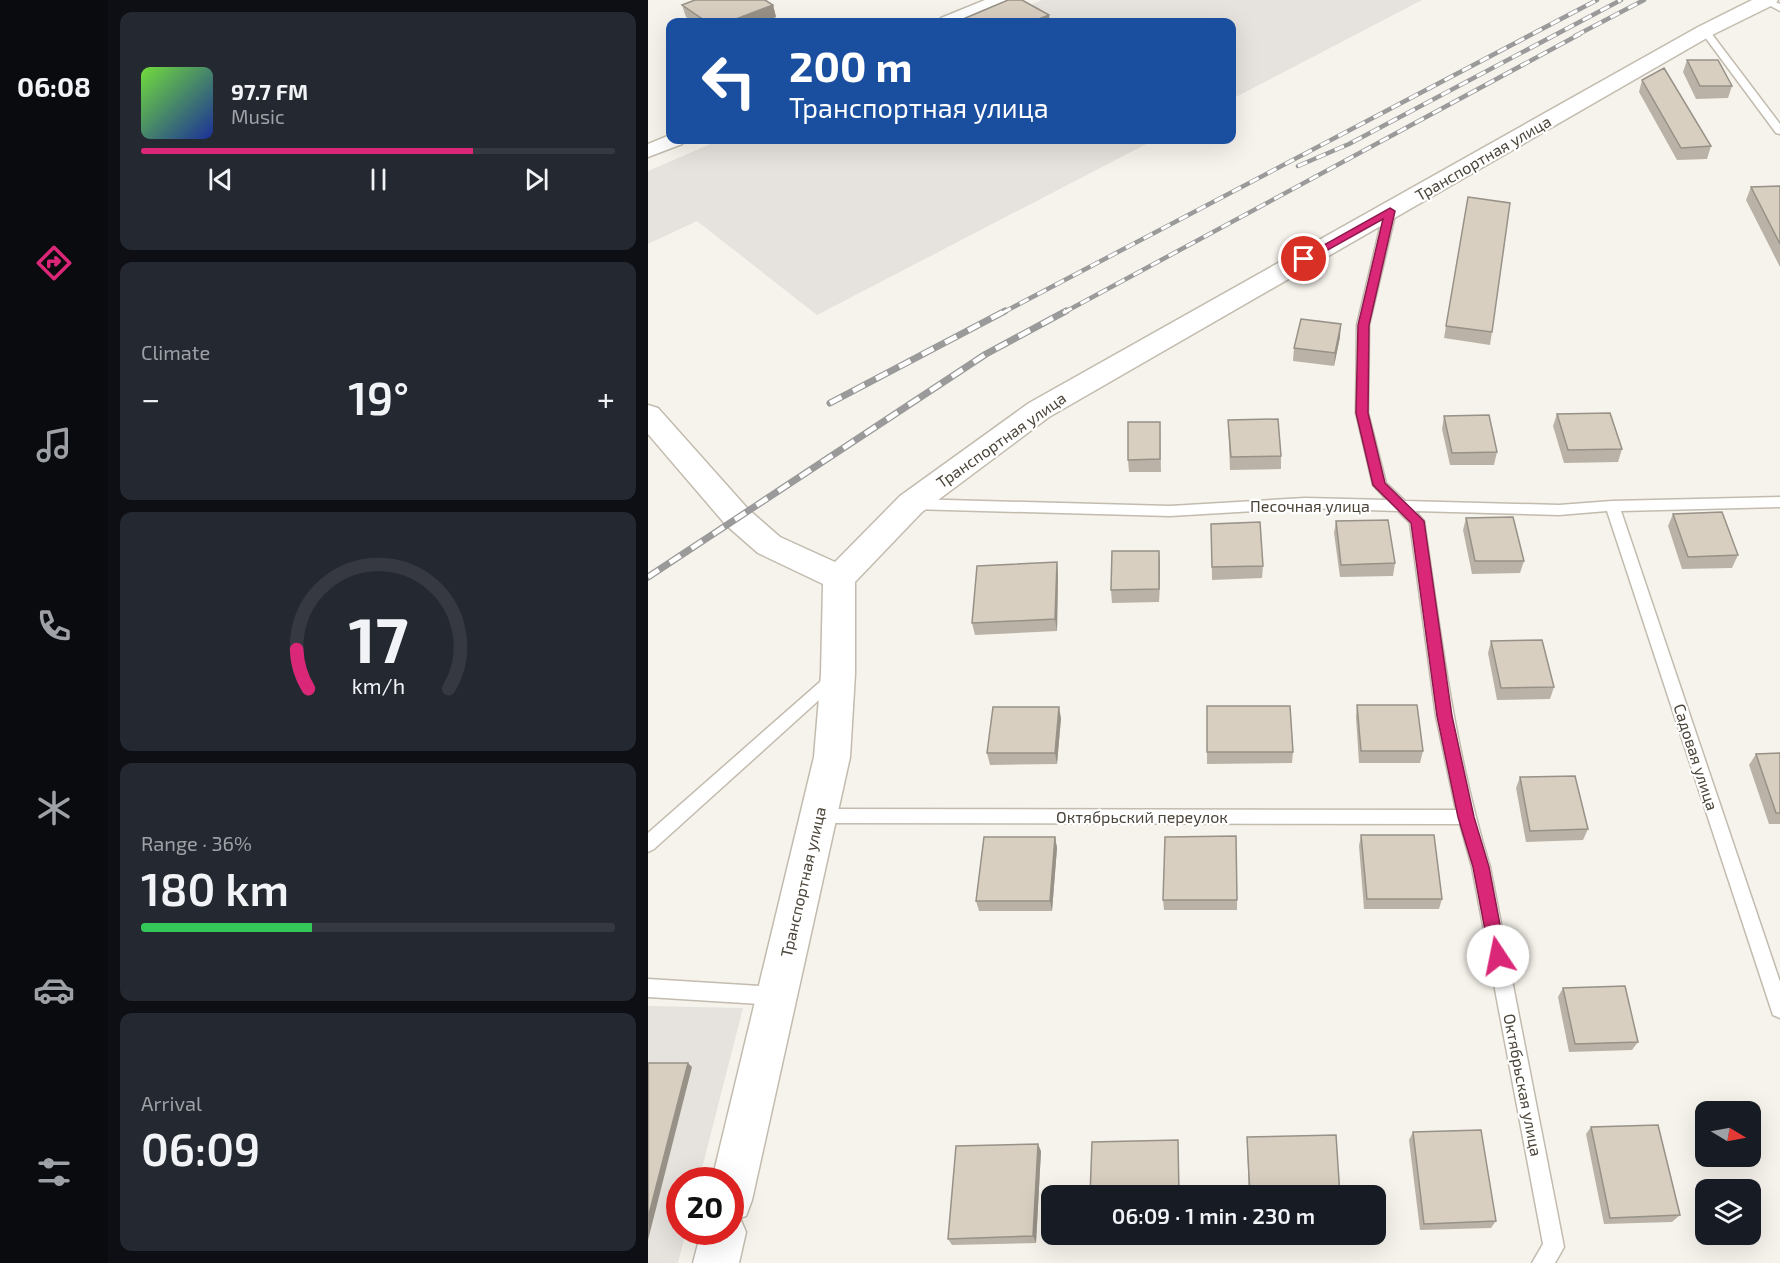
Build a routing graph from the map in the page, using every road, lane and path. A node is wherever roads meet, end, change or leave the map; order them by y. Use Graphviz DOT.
graph roads {
  1 [pos="1001,0"];
  2 [pos="1767,0"];
  3 [pos="1780,8"];
  4 [pos="958,18"];
  5 [pos="1705,32"];
  6 [pos="1780,131"];
  7 [pos="666,144"];
  8 [pos="648,151"];
  9 [pos="1390,211"];
  10 [pos="648,415"];
  11 [pos="1780,502"];
  12 [pos="911,504"];
  13 [pos="1402,506"];
  14 [pos="1612,506"];
  15 [pos="839,578"];
  16 [pos="838,674"];
  17 [pos="818,816"];
  18 [pos="1466,817"];
  19 [pos="648,844"];
  20 [pos="648,988"];
  21 [pos="777,996"];
  22 [pos="1780,1009"];
  23 [pos="738,1167"];
  24 [pos="720,1245"];
  25 [pos="716,1263"];
  26 [pos="1542,1263"];
  1 -- 4 [label="street"];
  2 -- 3 [label="lane"];
  2 -- 5 [label="street, Транспортная улица"];
  5 -- 6 [label="lane"];
  5 -- 9 [label="street, Транспортная улица"];
  7 -- 8 [label="street"];
  9 -- 12 [label="street, Транспортная улица"];
  9 -- 13 [label="lane, Октябрьская улица"];
  10 -- 15 [label="street"];
  11 -- 14 [label="lane, Песочная улица"];
  12 -- 13 [label="lane, Песочная улица"];
  12 -- 15 [label="street, Транспортная улица"];
  13 -- 14 [label="lane, Песочная улица"];
  13 -- 18 [label="lane, Октябрьская улица"];
  14 -- 22 [label="lane, Садовая улица"];
  15 -- 16 [label="street, Транспортная улица"];
  16 -- 17 [label="street, Транспортная улица"];
  16 -- 19 [label="lane"];
  17 -- 18 [label="lane, Октябрьский переулок"];
  17 -- 21 [label="street, Транспортная улица"];
  18 -- 26 [label="lane, Октябрьская улица"];
  20 -- 21 [label="lane"];
  21 -- 23 [label="street, Транспортная улица"];
  24 -- 25 [label="street"];
}
